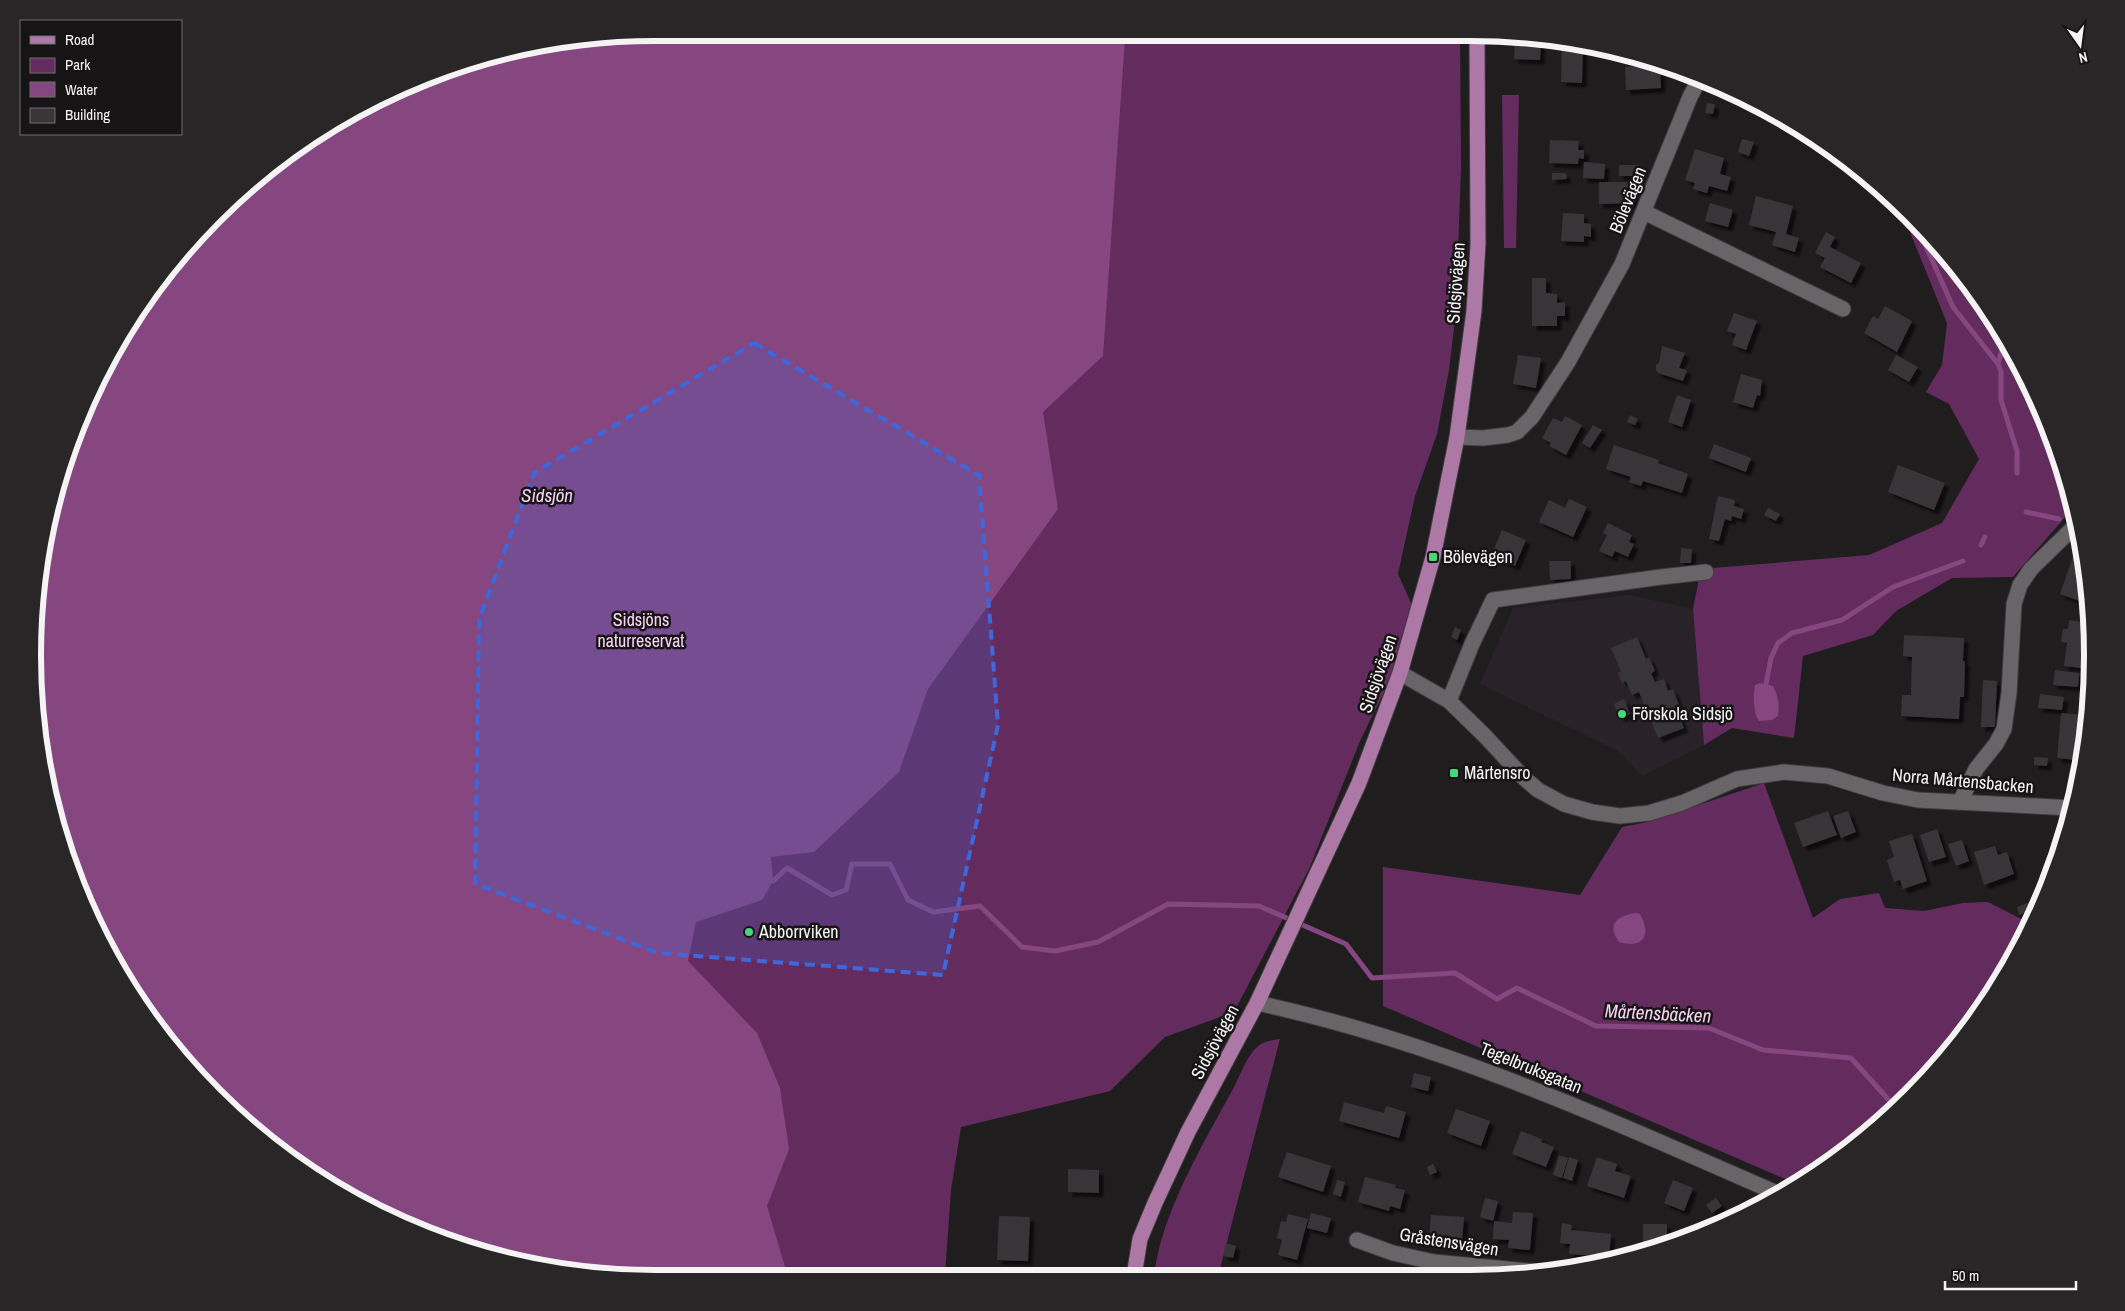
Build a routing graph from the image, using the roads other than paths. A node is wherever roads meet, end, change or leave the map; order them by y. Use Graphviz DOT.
graph roads {
  1 [pos="1478,41"];
  2 [pos="1697,85"];
  3 [pos="1644,212"];
  4 [pos="1843,309"];
  5 [pos="1457,437"];
  6 [pos="2071,531"];
  7 [pos="1706,572"];
  8 [pos="1400,673"];
  9 [pos="1449,702"];
  10 [pos="1960,802"];
  11 [pos="2064,808"];
  12 [pos="1258,1003"];
  13 [pos="1771,1190"];
  14 [pos="1356,1240"];
  15 [pos="1501,1268"];
  16 [pos="1135,1270"];
  1 -- 5 [label="main road, Sidsjövägen"];
  2 -- 3 [label="street, Bölevägen"];
  3 -- 4 [label="street"];
  3 -- 5 [label="street, Bölevägen"];
  5 -- 8 [label="main road, Sidsjövägen"];
  6 -- 10 [label="street"];
  7 -- 9 [label="street"];
  8 -- 9 [label="street, Norra Mårtensbacken"];
  8 -- 12 [label="main road, Sidsjövägen"];
  9 -- 10 [label="street, Norra Mårtensbacken"];
  10 -- 11 [label="street, Norra Mårtensbacken"];
  12 -- 13 [label="street, Tegelbruksgatan"];
  12 -- 16 [label="main road, Sidsjövägen"];
  14 -- 15 [label="street, Gråstensvägen"];
}
